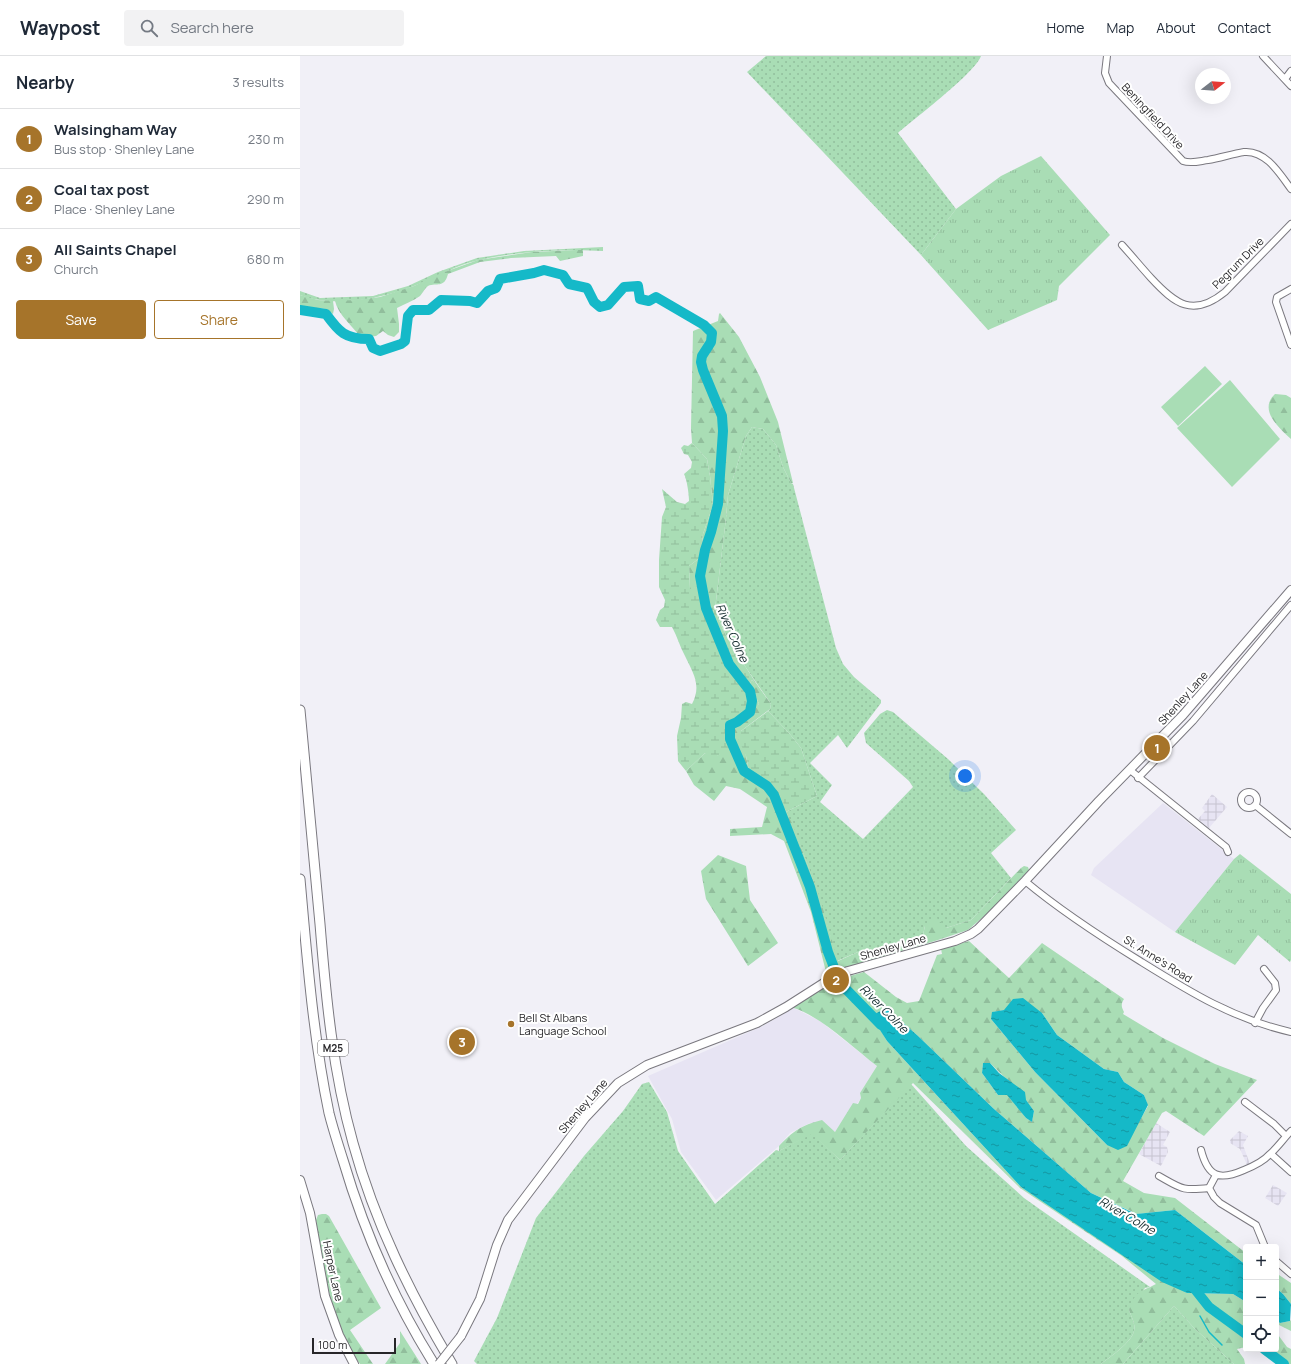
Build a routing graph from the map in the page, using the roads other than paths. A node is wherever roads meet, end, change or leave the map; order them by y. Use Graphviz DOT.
graph roads {
  1 [pos="1107,56"];
  2 [pos="1263,56"];
  3 [pos="1291,71"];
  4 [pos="1285,78"];
  5 [pos="1291,86"];
  6 [pos="1291,189"];
  7 [pos="1290,227"];
  8 [pos="1122,245"];
  9 [pos="1291,289"];
  10 [pos="1291,345"];
  11 [pos="1291,590"];
  12 [pos="1280,602"];
  13 [pos="1290,608"];
  14 [pos="300,710"];
  15 [pos="1130,770"];
  16 [pos="1138,778"];
  17 [pos="1255,805"];
  18 [pos="1291,834"];
  19 [pos="1228,852"];
  20 [pos="300,879"];
  21 [pos="1025,881"];
  22 [pos="1264,969"];
  23 [pos="1255,1023"];
  24 [pos="1291,1032"];
  25 [pos="1246,1102"];
  26 [pos="1291,1131"];
  27 [pos="1286,1136"];
  28 [pos="1201,1150"];
  29 [pos="1271,1154"];
  30 [pos="1291,1172"];
  31 [pos="1216,1175"];
  32 [pos="1159,1176"];
  33 [pos="300,1180"];
  34 [pos="1209,1188"];
  35 [pos="1264,1244"];
  36 [pos="1279,1264"];
  37 [pos="1291,1274"];
  38 [pos="354,1364"];
  39 [pos="434,1364"];
  40 [pos="439,1364"];
  41 [pos="452,1364"];
  1 -- 6 [label="street, Beningfield Drive"];
  2 -- 4 [label="street"];
  3 -- 4 [label="street"];
  4 -- 5 [label="street"];
  7 -- 8 [label="street, Pegrum Drive"];
  9 -- 10 [label="street"];
  11 -- 12 [label="main road, Shenley Lane"];
  12 -- 13 [label="street"];
  12 -- 15 [label="main road, Shenley Lane"];
  13 -- 16 [label="street, Shenley Lane"];
  14 -- 41 [label="highway, M25"];
  15 -- 16 [label="street"];
  15 -- 21 [label="main road, Shenley Lane"];
  16 -- 19 [label="street"];
  17 -- 18 [label="street"];
  20 -- 39 [label="highway, M25"];
  21 -- 23 [label="street, St. Anne's Road"];
  21 -- 40 [label="main road, Shenley Lane, bridge"];
  22 -- 23 [label="street"];
  23 -- 24 [label="street, St. Anne's Road"];
  25 -- 27 [label="street"];
  26 -- 27 [label="street"];
  27 -- 29 [label="street"];
  28 -- 31 [label="street"];
  29 -- 30 [label="street"];
  29 -- 31 [label="street"];
  31 -- 34 [label="street"];
  32 -- 34 [label="street"];
  33 -- 38 [label="main road, Harper Lane"];
  34 -- 35 [label="street"];
  36 -- 37 [label="street"];
}
